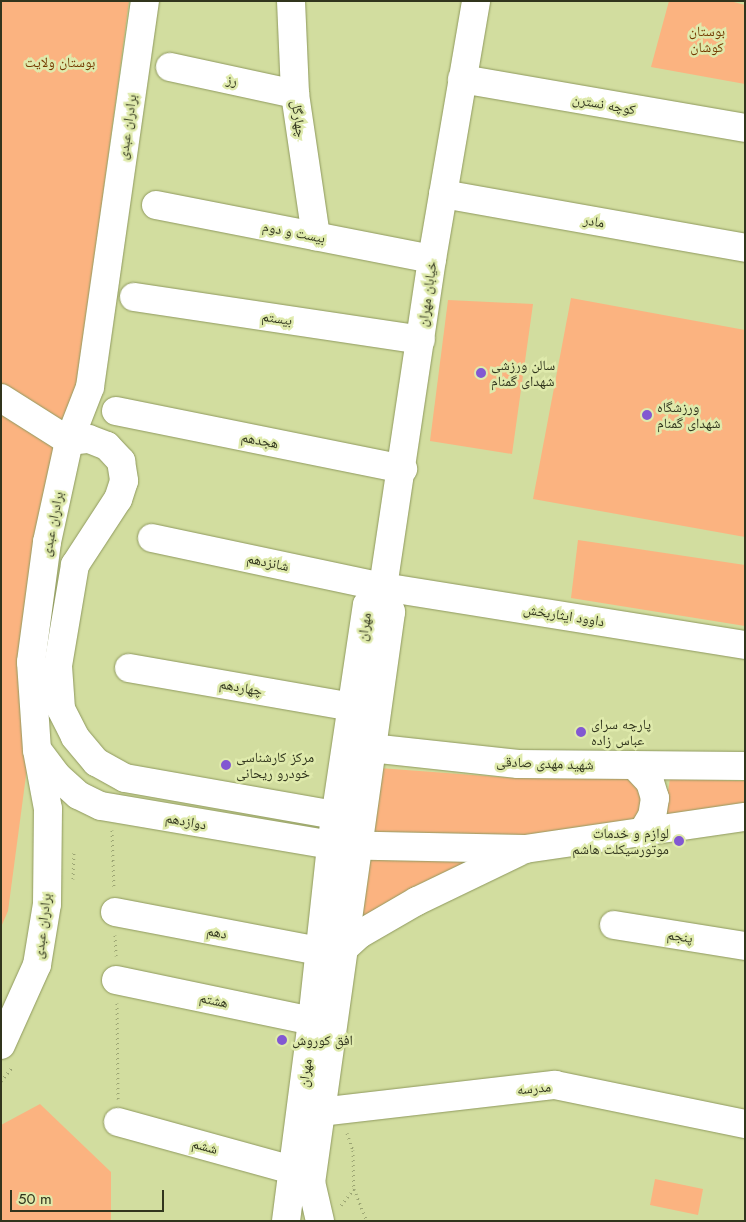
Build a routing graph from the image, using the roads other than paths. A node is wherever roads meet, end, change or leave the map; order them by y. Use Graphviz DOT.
graph roads {
  1 [pos="145,1"];
  2 [pos="291,1"];
  3 [pos="476,1"];
  4 [pos="170,66"];
  5 [pos="462,79"];
  6 [pos="295,94"];
  7 [pos="745,128"];
  8 [pos="443,194"];
  9 [pos="156,205"];
  10 [pos="316,236"];
  11 [pos="745,248"];
  12 [pos="432,259"];
  13 [pos="134,297"];
  14 [pos="421,340"];
  15 [pos="1,398"];
  16 [pos="116,411"];
  17 [pos="70,441"];
  18 [pos="403,469"];
  19 [pos="152,538"];
  20 [pos="383,587"];
  21 [pos="745,645"];
  22 [pos="129,668"];
  23 [pos="352,707"];
  24 [pos="358,747"];
  25 [pos="37,750"];
  26 [pos="634,765"];
  27 [pos="745,766"];
  28 [pos="335,815"];
  29 [pos="745,817"];
  30 [pos="641,834"];
  31 [pos="344,844"];
  32 [pos="525,849"];
  33 [pos="115,912"];
  34 [pos="614,925"];
  35 [pos="745,946"];
  36 [pos="331,951"];
  37 [pos="116,980"];
  38 [pos="312,1021"];
  39 [pos="9,1053"];
  40 [pos="320,1112"];
  41 [pos="118,1122"];
  42 [pos="745,1124"];
  43 [pos="292,1170"];
  44 [pos="302,1210"];
  1 -- 17 [label="main road, برادران عبدی"];
  2 -- 6 [label="main road, چهارگل"];
  3 -- 5 [label="main road, خیابان مهران"];
  4 -- 6 [label="main road, رز"];
  5 -- 7 [label="main road, کوچه نسترن"];
  5 -- 8 [label="main road, خیابان مهران"];
  6 -- 10 [label="main road, چهارگل"];
  8 -- 11 [label="main road, مادر"];
  8 -- 12 [label="main road, خیابان مهران"];
  9 -- 10 [label="main road, بیست و دوم"];
  10 -- 12 [label="main road, بیست و دوم"];
  12 -- 14 [label="main road, خیابان مهران"];
  13 -- 14 [label="main road, بیستم"];
  14 -- 18 [label="main road, خیابان مهران"];
  15 -- 17 [label="main road"];
  16 -- 18 [label="main road, هجدهم"];
  17 -- 25 [label="main road, برادران عبدی"];
  17 -- 28 [label="main road"];
  18 -- 20 [label="main road, خیابان مهران"];
  19 -- 20 [label="main road, شانزدهم"];
  20 -- 21 [label="main road, داوود ایثاربخش"];
  20 -- 23 [label="main road, مهران"];
  20 -- 24 [label="main road, مهران"];
  22 -- 23 [label="main road, چهاردهم"];
  23 -- 24 [label="main road, مهران"];
  24 -- 26 [label="main road, شهید مهدی صادقی"];
  24 -- 28 [label="main road, مهران"];
  24 -- 31 [label="main road, مهران"];
  25 -- 31 [label="main road, دوازدهم"];
  25 -- 39 [label="main road, برادران عبدی"];
  26 -- 27 [label="main road, شهید مهدی صادقی"];
  26 -- 30 [label="main road"];
  28 -- 31 [label="main road, مهران"];
  29 -- 30 [label="main road"];
  30 -- 32 [label="main road"];
  31 -- 32 [label="main road"];
  31 -- 36 [label="main road, مهران"];
  32 -- 36 [label="main road"];
  33 -- 36 [label="main road, دهم"];
  34 -- 35 [label="main road, پنجم"];
  36 -- 38 [label="main road, مهران"];
  36 -- 40 [label="main road, مهران"];
  37 -- 38 [label="main road, هشتم"];
  38 -- 43 [label="main road, مهران"];
  40 -- 42 [label="main road, مدرسه"];
  40 -- 44 [label="main road, مهران"];
  41 -- 43 [label="main road, ششم"];
  43 -- 44 [label="main road, مهران"];
}
